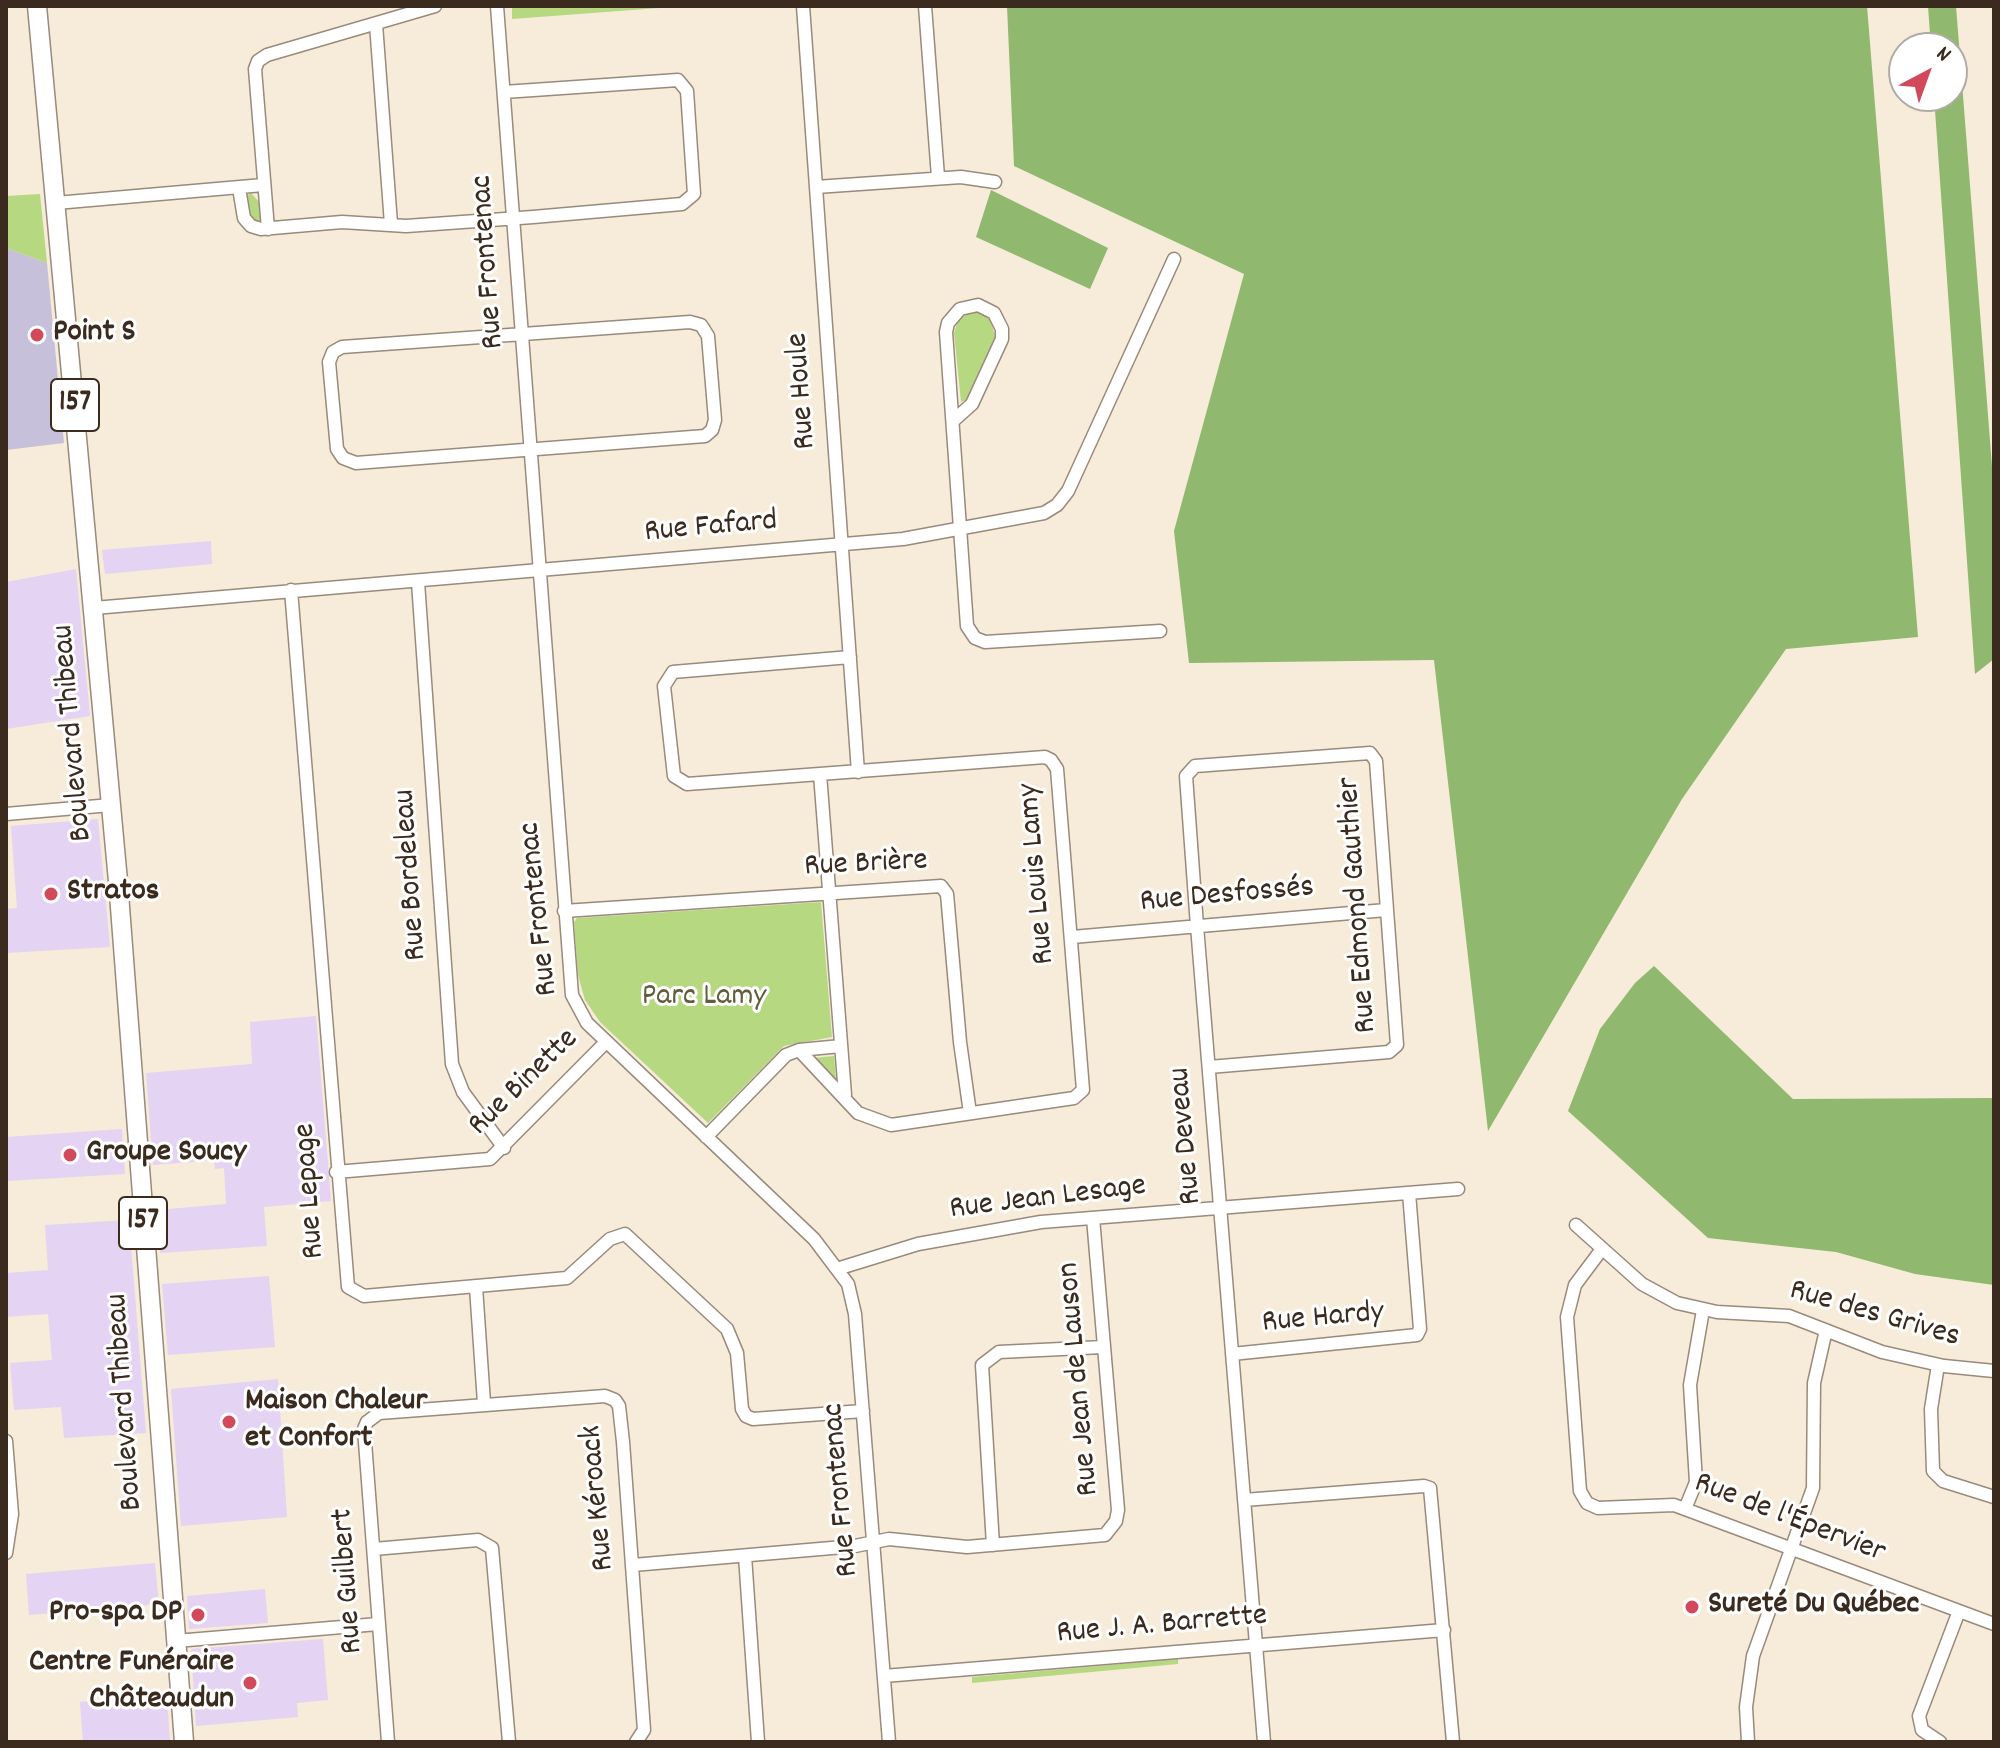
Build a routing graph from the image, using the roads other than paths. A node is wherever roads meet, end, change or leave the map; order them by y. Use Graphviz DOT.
graph roads {
  1 [pos="37,6"];
  2 [pos="435,6"];
  3 [pos="497,6"];
  4 [pos="803,6"];
  5 [pos="925,6"];
  6 [pos="376,24"];
  7 [pos="504,92"];
  8 [pos="938,177"];
  9 [pos="995,182"];
  10 [pos="263,185"];
  11 [pos="816,187"];
  12 [pos="239,188"];
  13 [pos="56,203"];
  14 [pos="513,218"];
  15 [pos="391,224"];
  16 [pos="268,229"];
  17 [pos="1174,259"];
  18 [pos="521,334"];
  19 [pos="953,421"];
  20 [pos="530,450"];
  21 [pos="959,528"];
  22 [pos="842,544"];
  23 [pos="539,572"];
  24 [pos="418,582"];
  25 [pos="291,590"];
  26 [pos="94,608"];
  27 [pos="1160,631"];
  28 [pos="850,657"];
  29 [pos="1189,769"];
  30 [pos="858,772"];
  31 [pos="820,774"];
  32 [pos="111,805"];
  33 [pos="6,814"];
  34 [pos="830,893"];
  35 [pos="1386,910"];
  36 [pos="564,911"];
  37 [pos="1197,926"];
  38 [pos="1072,937"];
  39 [pos="606,1042"];
  40 [pos="841,1046"];
  41 [pos="799,1050"];
  42 [pos="1209,1067"];
  43 [pos="845,1095"];
  44 [pos="970,1113"];
  45 [pos="706,1137"];
  46 [pos="504,1148"];
  47 [pos="336,1172"];
  48 [pos="1458,1189"];
  49 [pos="1409,1193"];
  50 [pos="1220,1207"];
  51 [pos="1093,1218"];
  52 [pos="1576,1225"];
  53 [pos="1602,1249"];
  54 [pos="840,1268"];
  55 [pos="476,1287"];
  56 [pos="1703,1310"];
  57 [pos="1826,1330"];
  58 [pos="1103,1347"];
  59 [pos="1232,1354"];
  60 [pos="1938,1365"];
  61 [pos="1994,1371"];
  62 [pos="484,1403"];
  63 [pos="863,1411"];
  64 [pos="370,1418"];
  65 [pos="6,1441"];
  66 [pos="1994,1497"];
  67 [pos="1244,1500"];
  68 [pos="1685,1509"];
  69 [pos="872,1542"];
  70 [pos="993,1545"];
  71 [pos="374,1549"];
  72 [pos="1790,1549"];
  73 [pos="6,1553"];
  74 [pos="745,1556"];
  75 [pos="633,1565"];
  76 [pos="1959,1611"];
  77 [pos="378,1624"];
  78 [pos="1994,1624"];
  79 [pos="1444,1630"];
  80 [pos="176,1641"];
  81 [pos="1255,1645"];
  82 [pos="884,1676"];
  83 [pos="184,1742"];
  84 [pos="388,1742"];
  85 [pos="509,1742"];
  86 [pos="636,1742"];
  87 [pos="758,1742"];
  88 [pos="889,1742"];
  89 [pos="1264,1742"];
  90 [pos="1453,1742"];
  91 [pos="1748,1742"];
  92 [pos="1940,1742"];
  1 -- 13 [label="main road, Boulevard Thibeau / 157"];
  2 -- 6 [label="street"];
  3 -- 7 [label="street, Rue Frontenac"];
  4 -- 11 [label="street, Rue Houle"];
  5 -- 8 [label="street"];
  6 -- 10 [label="street"];
  6 -- 15 [label="street"];
  7 -- 14 [label="street, Rue Frontenac"];
  7 -- 14 [label="street"];
  8 -- 9 [label="street"];
  8 -- 11 [label="street"];
  10 -- 12 [label="street"];
  10 -- 16 [label="street"];
  11 -- 22 [label="street, Rue Houle"];
  12 -- 13 [label="street"];
  12 -- 16 [label="street"];
  13 -- 26 [label="main road, Boulevard Thibeau / 157"];
  14 -- 15 [label="street"];
  14 -- 18 [label="street, Rue Frontenac"];
  15 -- 16 [label="street"];
  17 -- 21 [label="street, Rue Fafard"];
  18 -- 20 [label="street, Rue Frontenac"];
  18 -- 20 [label="street"];
  18 -- 20 [label="street"];
  19 -- 19 [label="street"];
  19 -- 21 [label="street"];
  20 -- 23 [label="street, Rue Frontenac"];
  21 -- 22 [label="street, Rue Fafard"];
  21 -- 27 [label="street"];
  22 -- 23 [label="street, Rue Fafard"];
  22 -- 28 [label="street, Rue Houle"];
  23 -- 24 [label="street, Rue Fafard"];
  23 -- 36 [label="street, Rue Frontenac"];
  24 -- 25 [label="street, Rue Fafard"];
  24 -- 46 [label="street, Rue Bordeleau"];
  25 -- 26 [label="street, Rue Fafard"];
  25 -- 47 [label="street, Rue Lepage"];
  26 -- 32 [label="main road, Boulevard Thibeau / 157"];
  28 -- 30 [label="street, Rue Houle"];
  28 -- 31 [label="street, Rue Louis Lamy"];
  29 -- 35 [label="street, Rue Edmond Gauthier"];
  29 -- 37 [label="street, Rue Deveau"];
  30 -- 31 [label="street, Rue Louis Lamy"];
  30 -- 38 [label="street, Rue Louis Lamy"];
  31 -- 34 [label="street"];
  32 -- 33 [label="street"];
  32 -- 80 [label="main road, Boulevard Thibeau / 157"];
  34 -- 36 [label="street, Rue Brière"];
  34 -- 40 [label="street"];
  34 -- 44 [label="street, Rue Brière"];
  35 -- 37 [label="street, Rue Desfossés"];
  35 -- 42 [label="street, Rue Edmond Gauthier"];
  36 -- 39 [label="street, Rue Frontenac"];
  37 -- 38 [label="street, Rue Desfossés"];
  37 -- 42 [label="street, Rue Deveau"];
  38 -- 44 [label="street, Rue Louis Lamy"];
  39 -- 45 [label="street, Rue Frontenac"];
  39 -- 46 [label="street, Rue Binette"];
  40 -- 41 [label="street"];
  40 -- 43 [label="street"];
  41 -- 43 [label="street, Rue Louis Lamy"];
  41 -- 45 [label="street"];
  42 -- 50 [label="street, Rue Deveau"];
  43 -- 44 [label="street, Rue Louis Lamy"];
  45 -- 54 [label="street, Rue Frontenac"];
  46 -- 47 [label="street, Rue Binette"];
  47 -- 55 [label="street, Rue Lepage"];
  48 -- 49 [label="street, Rue Jean Lesage"];
  49 -- 50 [label="street, Rue Jean Lesage"];
  49 -- 59 [label="street, Rue Hardy"];
  50 -- 51 [label="street, Rue Jean Lesage"];
  50 -- 59 [label="street, Rue Deveau"];
  51 -- 54 [label="street, Rue Jean Lesage"];
  51 -- 58 [label="street, Rue Jean de Lauson"];
  52 -- 53 [label="street, Rue des Grives"];
  53 -- 56 [label="street, Rue des Grives"];
  53 -- 68 [label="street, Rue de l'Épervier"];
  54 -- 63 [label="street, Rue Frontenac"];
  55 -- 62 [label="street"];
  55 -- 63 [label="street, Rue Lepage"];
  56 -- 57 [label="street, Rue des Grives"];
  56 -- 68 [label="street"];
  57 -- 60 [label="street, Rue des Grives"];
  57 -- 72 [label="street"];
  58 -- 70 [label="street, Rue Jean de Lauson"];
  58 -- 70 [label="street"];
  59 -- 67 [label="street, Rue Deveau"];
  60 -- 61 [label="street, Rue des Grives"];
  60 -- 66 [label="street"];
  62 -- 64 [label="street, Rue Kéroack"];
  62 -- 75 [label="street, Rue Kéroack"];
  63 -- 69 [label="street, Rue Frontenac"];
  64 -- 71 [label="street, Rue Guilbert"];
  65 -- 73 [label="street"];
  67 -- 79 [label="street"];
  67 -- 81 [label="street, Rue Deveau"];
  68 -- 72 [label="street, Rue de l'Épervier"];
  69 -- 70 [label="street, Rue Jean de Lauson"];
  69 -- 74 [label="street, Rue Jean de Lauson"];
  69 -- 82 [label="street, Rue Frontenac"];
  71 -- 77 [label="street, Rue Guilbert"];
  71 -- 85 [label="street"];
  72 -- 76 [label="street, Rue de l'Épervier"];
  72 -- 91 [label="street"];
  74 -- 75 [label="street, Rue Jean de Lauson"];
  74 -- 87 [label="street"];
  75 -- 86 [label="street, Rue Kéroack"];
  76 -- 78 [label="street, Rue de l'Épervier"];
  76 -- 92 [label="street"];
  77 -- 80 [label="street"];
  77 -- 84 [label="street, Rue Guilbert"];
  79 -- 81 [label="street, Rue J. A. Barrette"];
  79 -- 90 [label="street"];
  80 -- 83 [label="main road, Boulevard Thibeau / 157"];
  81 -- 82 [label="street, Rue J. A. Barrette"];
  81 -- 89 [label="street, Rue Deveau"];
  82 -- 88 [label="street, Rue Frontenac"];
}
